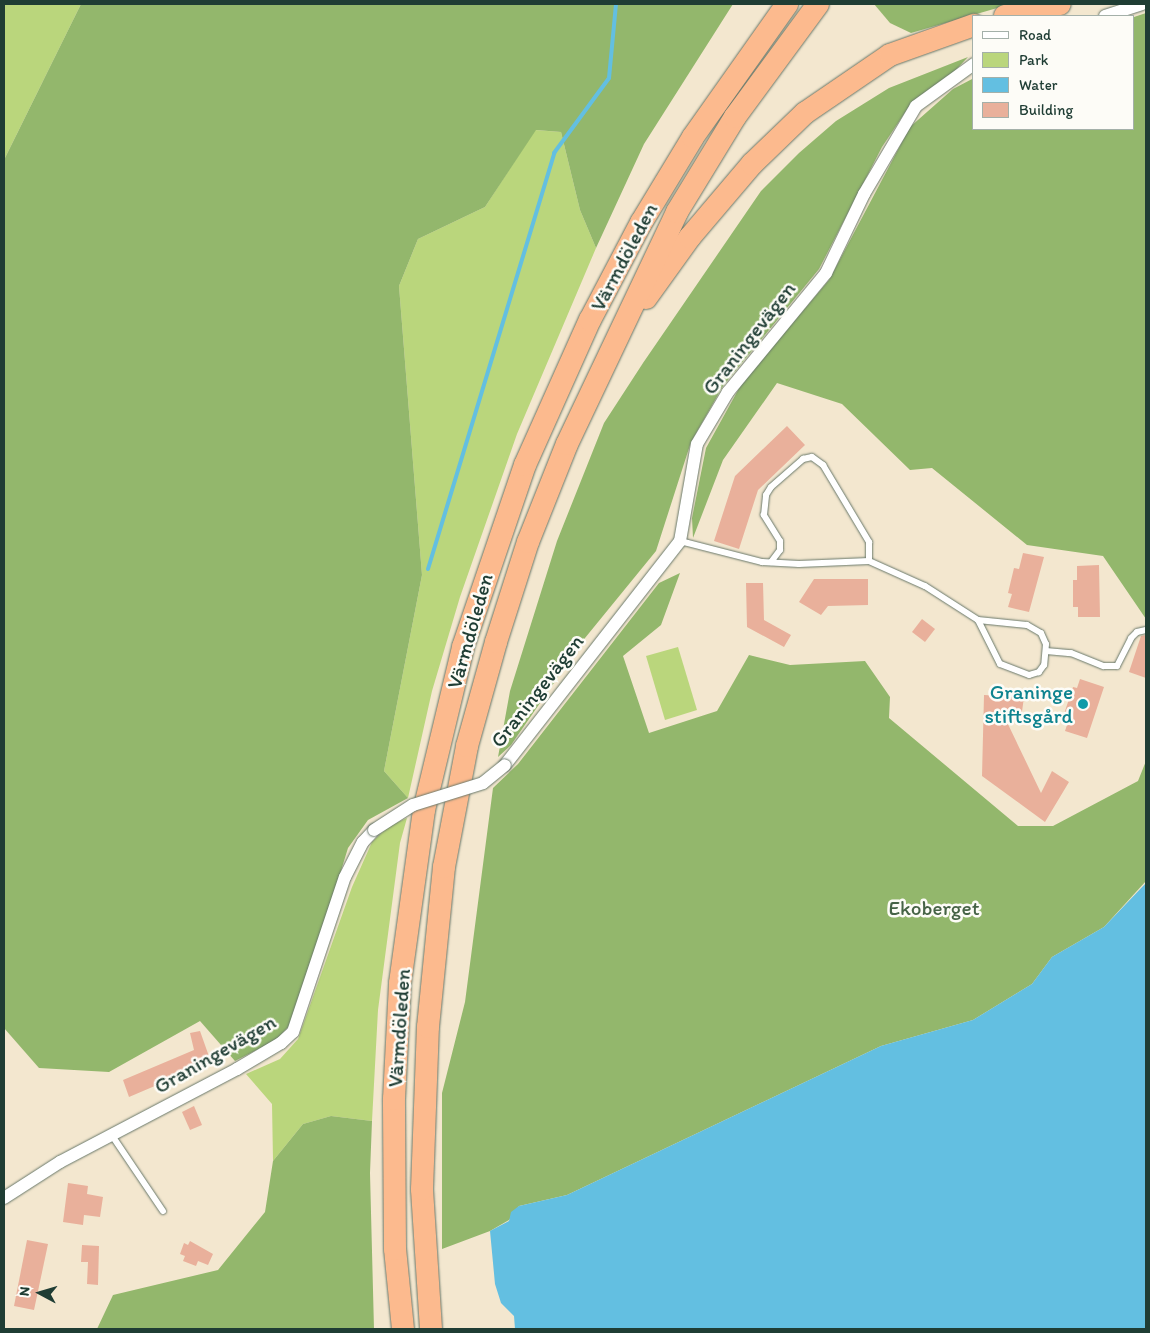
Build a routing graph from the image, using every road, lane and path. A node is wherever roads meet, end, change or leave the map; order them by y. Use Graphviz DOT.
graph roads {
  1 [pos="786,4"];
  2 [pos="818,4"];
  3 [pos="1060,4"];
  4 [pos="1142,4"];
  5 [pos="1010,15"];
  6 [pos="1108,15"];
  7 [pos="972,26"];
  8 [pos="972,65"];
  9 [pos="609,348"];
  10 [pos="680,541"];
  11 [pos="869,561"];
  12 [pos="771,562"];
  13 [pos="978,620"];
  14 [pos="1146,630"];
  15 [pos="1046,651"];
  16 [pos="111,1134"];
  17 [pos="4,1198"];
  18 [pos="163,1211"];
  19 [pos="403,1329"];
  20 [pos="431,1329"];
  1 -- 19 [label="highway, Värmdöleden"];
  2 -- 9 [label="highway, Värmdöleden"];
  3 -- 5 [label="highway"];
  4 -- 6 [label="street"];
  7 -- 9 [label="highway"];
  8 -- 10 [label="street, Graningevägen"];
  9 -- 20 [label="highway, Värmdöleden"];
  10 -- 12 [label="lane"];
  10 -- 16 [label="street, Graningevägen, bridge"];
  11 -- 12 [label="lane"];
  11 -- 12 [label="lane"];
  11 -- 13 [label="lane"];
  13 -- 15 [label="lane"];
  13 -- 15 [label="lane"];
  14 -- 15 [label="lane"];
  16 -- 17 [label="street, Graningevägen"];
  16 -- 18 [label="lane"];
}
